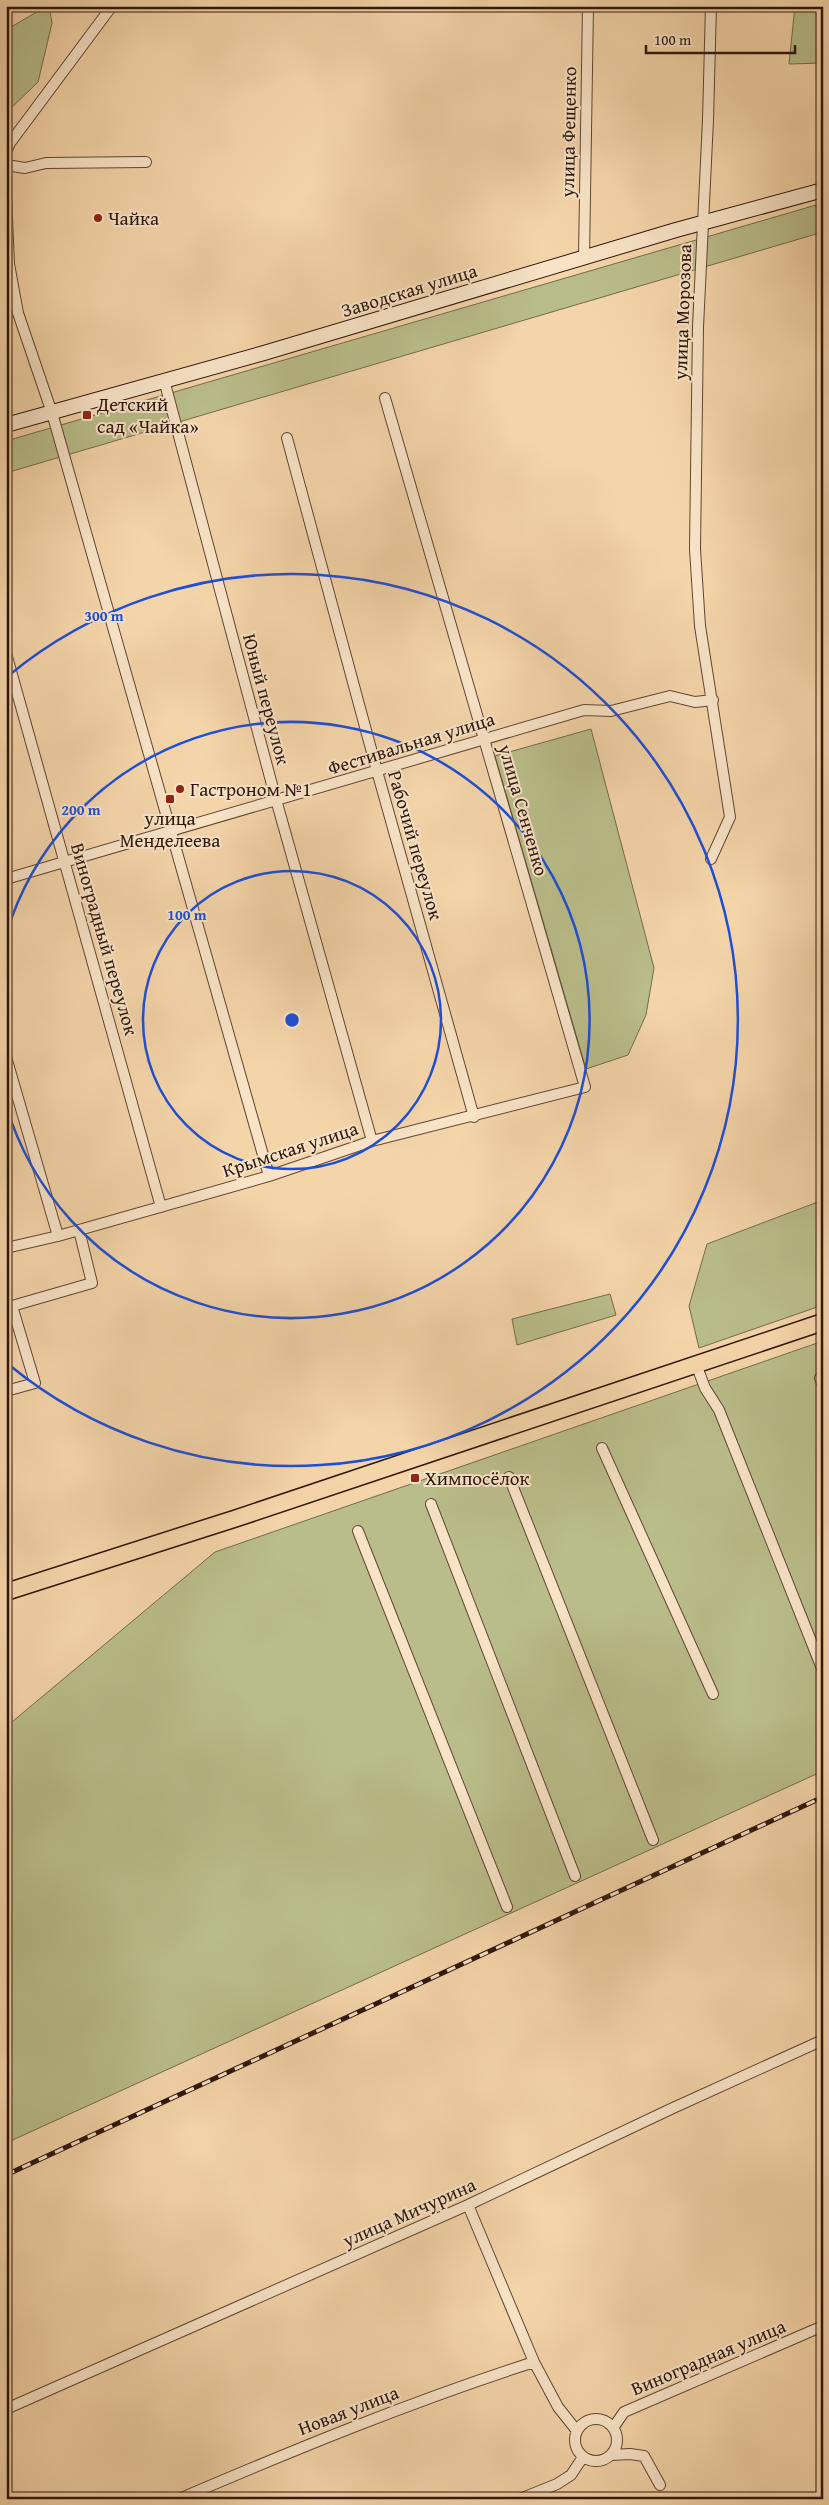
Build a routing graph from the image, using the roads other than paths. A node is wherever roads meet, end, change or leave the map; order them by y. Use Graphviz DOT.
graph roads {
  1 [pos="112,6"];
  2 [pos="588,6"];
  3 [pos="710,6"];
  4 [pos="6,152"];
  5 [pos="146,162"];
  6 [pos="6,165"];
  7 [pos="823,190"];
  8 [pos="6,195"];
  9 [pos="703,224"];
  10 [pos="584,258"];
  11 [pos="164,380"];
  12 [pos="385,398"];
  13 [pos="52,413"];
  14 [pos="6,425"];
  15 [pos="287,438"];
  16 [pos="6,653"];
  17 [pos="713,700"];
  18 [pos="485,738"];
  19 [pos="377,771"];
  20 [pos="276,801"];
  21 [pos="171,831"];
  22 [pos="711,859"];
  23 [pos="65,862"];
  24 [pos="6,879"];
  25 [pos="6,1057"];
  26 [pos="585,1087"];
  27 [pos="474,1117"];
  28 [pos="372,1141"];
  29 [pos="269,1176"];
  30 [pos="161,1207"];
  31 [pos="79,1230"];
  32 [pos="58,1236"];
  33 [pos="6,1248"];
  34 [pos="823,1322"];
  35 [pos="696,1364"];
  36 [pos="6,1391"];
  37 [pos="602,1448"];
  38 [pos="509,1477"];
  39 [pos="431,1504"];
  40 [pos="358,1530"];
  41 [pos="7,1589"];
  42 [pos="823,1671"];
  43 [pos="713,1694"];
  44 [pos="653,1840"];
  45 [pos="575,1876"];
  46 [pos="507,1907"];
  47 [pos="823,2040"];
  48 [pos="468,2205"];
  49 [pos="823,2326"];
  50 [pos="534,2362"];
  51 [pos="6,2409"];
  52 [pos="612,2428"];
  53 [pos="578,2430"];
  54 [pos="611,2455"];
  55 [pos="583,2457"];
  56 [pos="660,2485"];
  57 [pos="179,2499"];
  58 [pos="520,2499"];
  1 -- 4 [label="street"];
  2 -- 10 [label="street, улица Фещенко"];
  3 -- 9 [label="street, улица Морозова"];
  5 -- 6 [label="street"];
  7 -- 9 [label="street, Заводская улица"];
  8 -- 13 [label="street"];
  9 -- 10 [label="street, Заводская улица"];
  9 -- 17 [label="street, улица Морозова"];
  10 -- 11 [label="street, Заводская улица"];
  11 -- 13 [label="street, Заводская улица"];
  11 -- 20 [label="street, Юный переулок"];
  12 -- 18 [label="street, улица Сенченко"];
  13 -- 14 [label="street, Заводская улица"];
  13 -- 21 [label="street"];
  15 -- 19 [label="street, Рабочий переулок"];
  16 -- 23 [label="street, Виноградный переулок"];
  17 -- 18 [label="street, Фестивальная улица"];
  17 -- 22 [label="street, улица Морозова"];
  18 -- 19 [label="street, Фестивальная улица"];
  18 -- 26 [label="street, улица Сенченко"];
  19 -- 20 [label="street, Фестивальная улица"];
  19 -- 27 [label="street, Рабочий переулок"];
  20 -- 21 [label="street, Фестивальная улица"];
  20 -- 28 [label="street, Юный переулок"];
  21 -- 23 [label="street, Фестивальная улица"];
  21 -- 29 [label="street"];
  23 -- 24 [label="street, Фестивальная улица"];
  23 -- 30 [label="street, Виноградный переулок"];
  25 -- 32 [label="street"];
  26 -- 27 [label="street, Крымская улица"];
  27 -- 28 [label="street, Крымская улица"];
  28 -- 29 [label="street, Крымская улица"];
  29 -- 30 [label="street, Крымская улица"];
  30 -- 31 [label="street, Крымская улица"];
  31 -- 32 [label="street, Крымская улица"];
  31 -- 36 [label="street"];
  32 -- 33 [label="street, Крымская улица"];
  34 -- 35 [label="main road"];
  35 -- 41 [label="main road"];
  35 -- 42 [label="street"];
  37 -- 43 [label="street"];
  38 -- 44 [label="street"];
  39 -- 45 [label="street"];
  40 -- 46 [label="street"];
  47 -- 48 [label="street, улица Мичурина"];
  48 -- 50 [label="street"];
  48 -- 51 [label="street, улица Мичурина"];
  49 -- 52 [label="street, Виноградная улица"];
  50 -- 53 [label="street"];
  50 -- 57 [label="street, Новая улица"];
  52 -- 53 [label="street"];
  52 -- 54 [label="street"];
  53 -- 55 [label="street"];
  54 -- 55 [label="street"];
  54 -- 56 [label="street"];
  55 -- 58 [label="street"];
}
